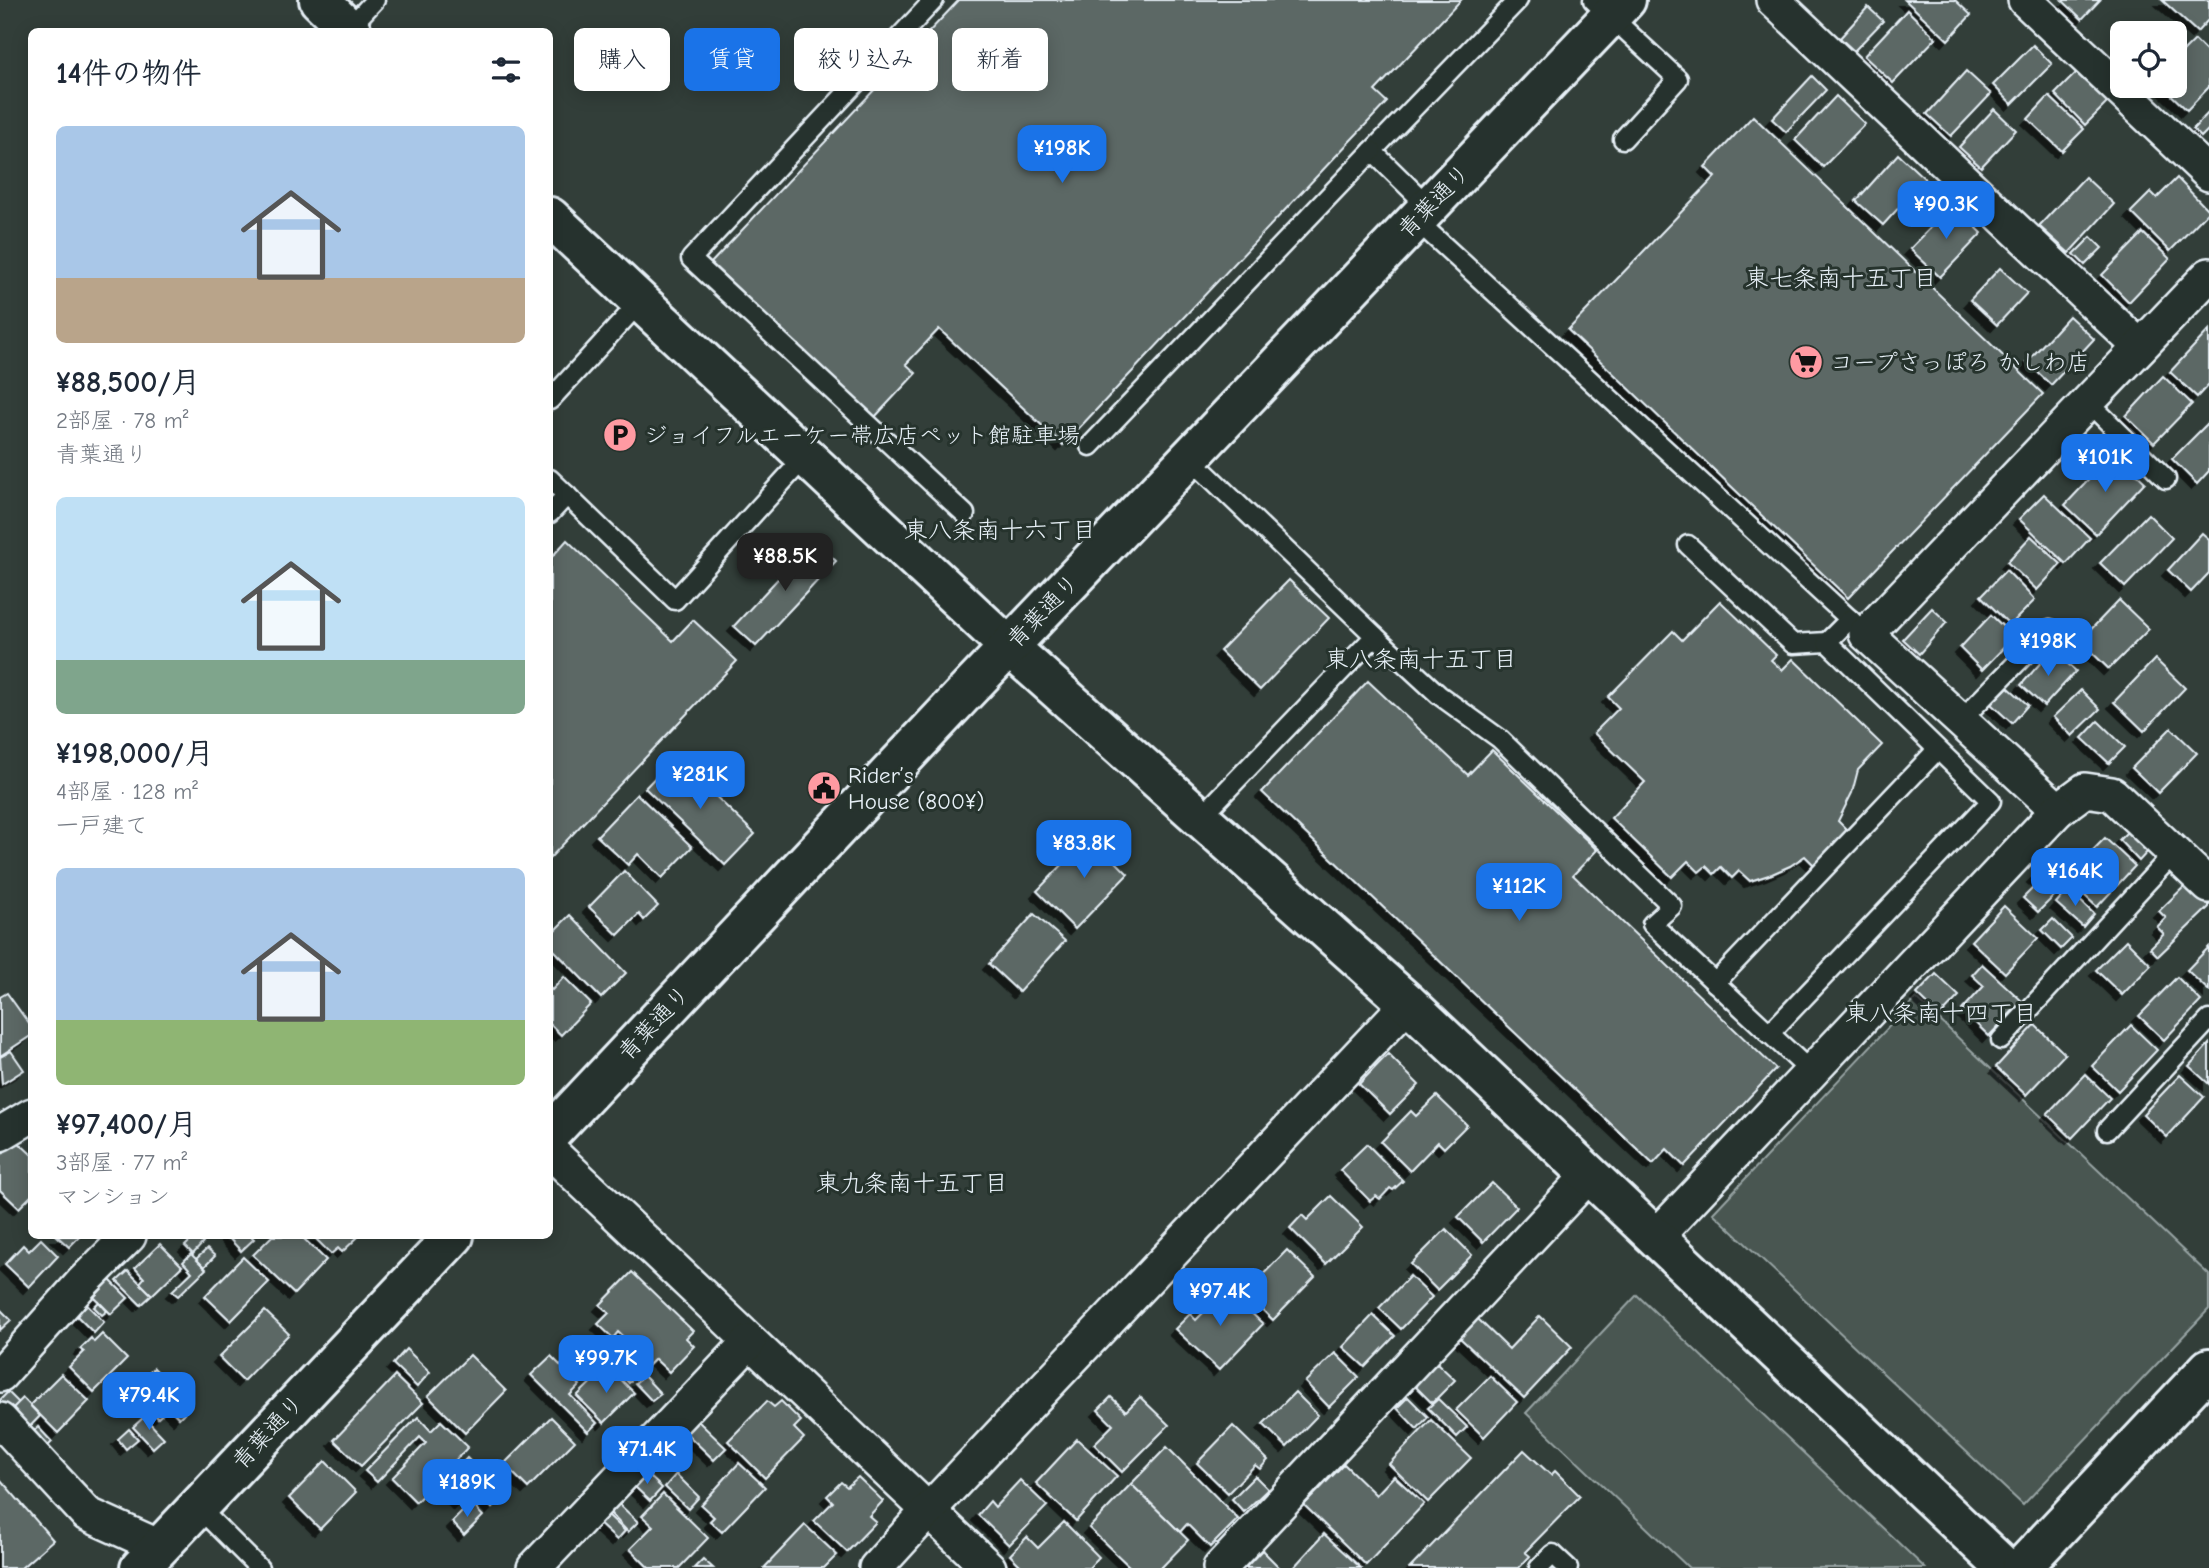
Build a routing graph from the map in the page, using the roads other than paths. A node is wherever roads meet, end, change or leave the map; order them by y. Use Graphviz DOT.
graph roads {
  1 [pos="319,0"];
  2 [pos="376,0"];
  3 [pos="934,0"];
  4 [pos="1518,0"];
  5 [pos="1773,0"];
  6 [pos="2025,0"];
  7 [pos="1610,5"];
  8 [pos="348,28"];
  9 [pos="352,28"];
  10 [pos="1623,139"];
  11 [pos="1372,151"];
  12 [pos="2209,174"];
  13 [pos="1422,214"];
  14 [pos="553,220"];
  15 [pos="2203,292"];
  16 [pos="640,302"];
  17 [pos="2140,347"];
  18 [pos="553,397"];
  19 [pos="2088,402"];
  20 [pos="1090,446"];
  21 [pos="805,457"];
  22 [pos="1190,458"];
  23 [pos="2166,479"];
  24 [pos="553,482"];
  25 [pos="567,495"];
  26 [pos="553,510"];
  27 [pos="965,514"];
  28 [pos="1688,545"];
  29 [pos="1858,627"];
  30 [pos="2050,629"];
  31 [pos="1375,636"];
  32 [pos="1827,642"];
  33 [pos="1009,647"];
  34 [pos="1960,721"];
  35 [pos="1937,750"];
  36 [pos="2058,810"];
  37 [pos="1200,818"];
  38 [pos="2174,853"];
  39 [pos="2209,886"];
  40 [pos="1715,983"];
  41 [pos="1408,1003"];
  42 [pos="2209,1020"];
  43 [pos="1769,1034"];
  44 [pos="2001,1040"];
  45 [pos="1811,1072"];
  46 [pos="28,1117"];
  47 [pos="2107,1130"];
  48 [pos="553,1131"];
  49 [pos="0,1134"];
  50 [pos="553,1154"];
  51 [pos="1589,1175"];
  52 [pos="1655,1238"];
  53 [pos="126,1239"];
  54 [pos="451,1239"];
  55 [pos="749,1342"];
  56 [pos="2209,1368"];
  57 [pos="0,1376"];
  58 [pos="0,1420"];
  59 [pos="198,1507"];
  60 [pos="928,1511"];
  61 [pos="150,1558"];
  62 [pos="259,1568"];
  63 [pos="534,1568"];
  64 [pos="876,1568"];
  65 [pos="989,1568"];
  66 [pos="1220,1568"];
  67 [pos="1539,1568"];
  68 [pos="1568,1568"];
  69 [pos="2005,1568"];
  70 [pos="2021,1568"];
  1 -- 8 [label="street"];
  2 -- 9 [label="lane"];
  3 -- 27 [label="lane"];
  4 -- 11 [label="lane"];
  5 -- 17 [label="street"];
  6 -- 12 [label="street"];
  7 -- 10 [label="lane"];
  7 -- 13 [label="street, 青葉通り"];
  11 -- 13 [label="lane"];
  11 -- 20 [label="lane"];
  13 -- 22 [label="street, 青葉通り"];
  13 -- 29 [label="lane"];
  14 -- 16 [label="street"];
  15 -- 17 [label="street"];
  16 -- 18 [label="lane"];
  16 -- 21 [label="street"];
  17 -- 19 [label="street"];
  19 -- 23 [label="lane"];
  19 -- 29 [label="street"];
  21 -- 25 [label="lane"];
  21 -- 33 [label="street"];
  22 -- 31 [label="lane"];
  22 -- 33 [label="street, 青葉通り"];
  24 -- 25 [label="lane"];
  25 -- 26 [label="lane"];
  28 -- 32 [label="lane"];
  29 -- 32 [label="lane"];
  29 -- 34 [label="street"];
  30 -- 34 [label="lane"];
  31 -- 37 [label="lane"];
  31 -- 40 [label="lane"];
  32 -- 35 [label="lane"];
  33 -- 37 [label="street"];
  33 -- 48 [label="street, 青葉通り"];
  34 -- 36 [label="street"];
  35 -- 40 [label="lane"];
  35 -- 43 [label="lane"];
  36 -- 38 [label="street"];
  36 -- 45 [label="street"];
  37 -- 41 [label="street"];
  38 -- 39 [label="street"];
  38 -- 44 [label="lane"];
  40 -- 43 [label="lane"];
  41 -- 51 [label="street"];
  41 -- 60 [label="street"];
  42 -- 47 [label="lane"];
  43 -- 45 [label="lane"];
  45 -- 52 [label="street"];
  46 -- 49 [label="street"];
  50 -- 55 [label="street"];
  51 -- 52 [label="street"];
  51 -- 66 [label="street"];
  52 -- 69 [label="street"];
  53 -- 57 [label="street"];
  54 -- 59 [label="street, 青葉通り"];
  55 -- 60 [label="street"];
  55 -- 63 [label="street"];
  56 -- 70 [label="street"];
  58 -- 61 [label="street"];
  59 -- 61 [label="street, 青葉通り"];
  59 -- 62 [label="lane"];
  60 -- 64 [label="street"];
  60 -- 65 [label="street"];
  67 -- 68 [label="lane"];
}
